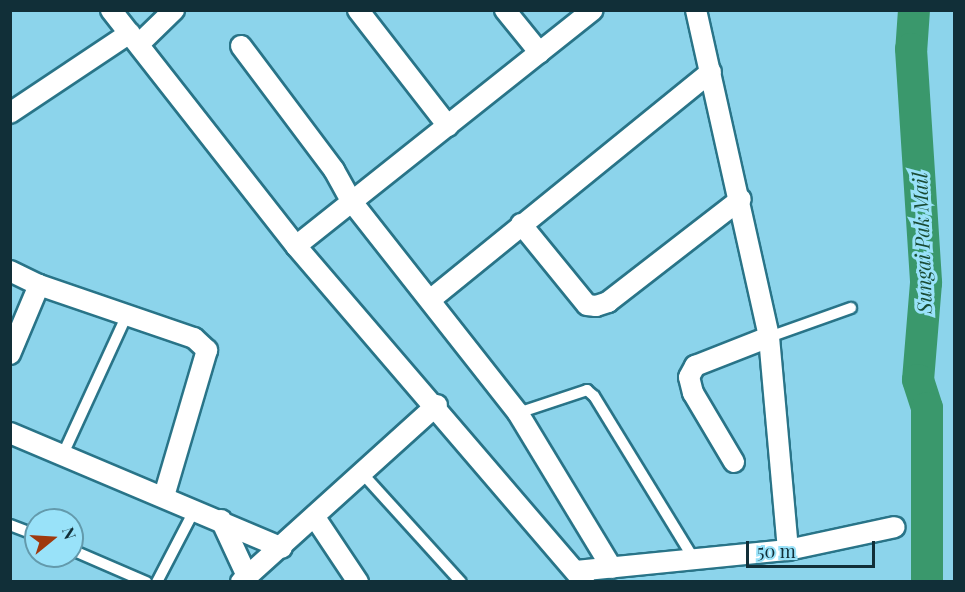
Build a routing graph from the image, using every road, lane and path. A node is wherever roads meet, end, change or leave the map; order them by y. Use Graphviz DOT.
graph roads {
  1 [pos="111,10"];
  2 [pos="174,10"];
  3 [pos="358,10"];
  4 [pos="505,10"];
  5 [pos="593,10"];
  6 [pos="696,10"];
  7 [pos="134,38"];
  8 [pos="241,46"];
  9 [pos="540,53"];
  10 [pos="711,72"];
  11 [pos="10,113"];
  12 [pos="448,126"];
  13 [pos="741,199"];
  14 [pos="352,202"];
  15 [pos="521,224"];
  16 [pos="296,246"];
  17 [pos="10,271"];
  18 [pos="39,285"];
  19 [pos="429,300"];
  20 [pos="851,308"];
  21 [pos="127,315"];
  22 [pos="770,337"];
  23 [pos="10,354"];
  24 [pos="437,405"];
  25 [pos="518,413"];
  26 [pos="10,433"];
  27 [pos="63,454"];
  28 [pos="734,462"];
  29 [pos="362,473"];
  30 [pos="164,496"];
  31 [pos="195,510"];
  32 [pos="316,519"];
  33 [pos="221,520"];
  34 [pos="895,527"];
  35 [pos="282,548"];
  36 [pos="788,550"];
  37 [pos="84,555"];
  38 [pos="694,559"];
  39 [pos="612,568"];
  40 [pos="580,577"];
  41 [pos="244,579"];
  42 [pos="146,582"];
  43 [pos="157,582"];
  44 [pos="358,582"];
  45 [pos="460,582"];
  1 -- 7 [label="street"];
  2 -- 7 [label="street"];
  3 -- 12 [label="street"];
  4 -- 9 [label="street"];
  5 -- 9 [label="street"];
  6 -- 10 [label="street"];
  7 -- 11 [label="street"];
  7 -- 16 [label="street"];
  8 -- 14 [label="street"];
  9 -- 12 [label="street"];
  10 -- 13 [label="street"];
  10 -- 15 [label="street"];
  12 -- 14 [label="street"];
  13 -- 15 [label="street"];
  13 -- 22 [label="street"];
  14 -- 16 [label="street"];
  14 -- 19 [label="street"];
  15 -- 19 [label="street"];
  16 -- 24 [label="street"];
  17 -- 18 [label="street"];
  18 -- 21 [label="street"];
  18 -- 23 [label="street"];
  19 -- 25 [label="street"];
  20 -- 22 [label="lane"];
  21 -- 27 [label="lane"];
  21 -- 30 [label="street"];
  22 -- 28 [label="street"];
  22 -- 36 [label="street"];
  24 -- 29 [label="street"];
  24 -- 40 [label="street"];
  25 -- 38 [label="lane"];
  25 -- 39 [label="street"];
  26 -- 27 [label="street"];
  27 -- 30 [label="street"];
  29 -- 32 [label="street"];
  29 -- 45 [label="lane"];
  30 -- 31 [label="street"];
  31 -- 33 [label="street"];
  31 -- 43 [label="lane"];
  32 -- 35 [label="street"];
  32 -- 44 [label="street"];
  33 -- 35 [label="street"];
  33 -- 41 [label="street"];
  34 -- 36 [label="street"];
  35 -- 41 [label="street"];
  36 -- 38 [label="street"];
  37 -- 42 [label="lane"];
  38 -- 39 [label="street"];
  39 -- 40 [label="street"];
}
